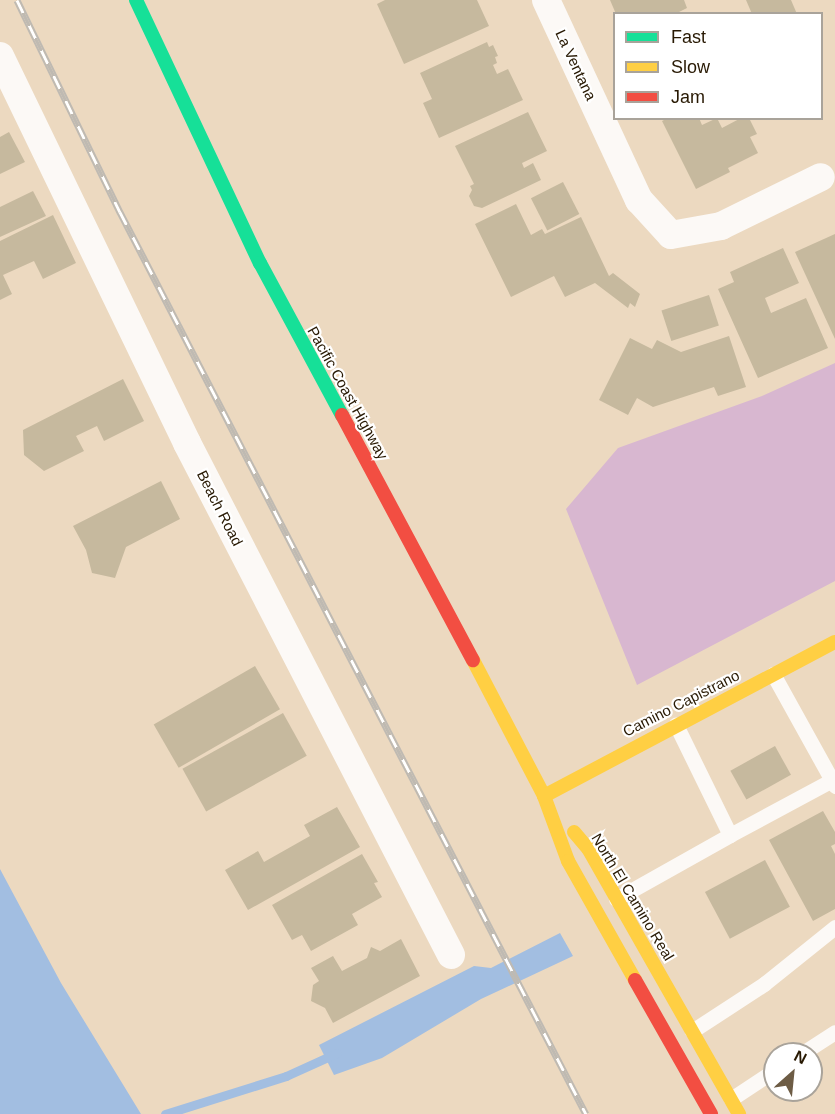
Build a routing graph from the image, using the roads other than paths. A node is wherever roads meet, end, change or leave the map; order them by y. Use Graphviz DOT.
graph roads {
  1 [pos="136,0"];
  2 [pos="546,0"];
  3 [pos="0,56"];
  4 [pos="822,177"];
  5 [pos="835,642"];
  6 [pos="773,674"];
  7 [pos="676,725"];
  8 [pos="833,783"];
  9 [pos="544,796"];
  10 [pos="730,835"];
  11 [pos="616,899"];
  12 [pos="835,927"];
  13 [pos="451,955"];
  14 [pos="692,1031"];
  15 [pos="835,1032"];
  16 [pos="820,1042"];
  17 [pos="763,1078"];
  18 [pos="731,1099"];
  19 [pos="711,1114"];
  20 [pos="739,1114"];
  1 -- 9 [label="main road, Pacific Coast Highway"];
  2 -- 4 [label="street, La Ventana"];
  3 -- 13 [label="street, Beach Road"];
  5 -- 6 [label="main road, Camino Capistrano"];
  6 -- 7 [label="main road, Camino Capistrano"];
  6 -- 8 [label="lane"];
  7 -- 9 [label="main road, Camino Capistrano"];
  7 -- 10 [label="lane"];
  8 -- 10 [label="lane"];
  9 -- 11 [label="main road, North El Camino Real"];
  9 -- 19 [label="main road"];
  10 -- 11 [label="lane"];
  11 -- 14 [label="main road, North El Camino Real"];
  12 -- 14 [label="lane"];
  14 -- 18 [label="main road, North El Camino Real"];
  15 -- 16 [label="lane"];
  17 -- 18 [label="lane"];
  18 -- 20 [label="main road, North El Camino Real"];
}
